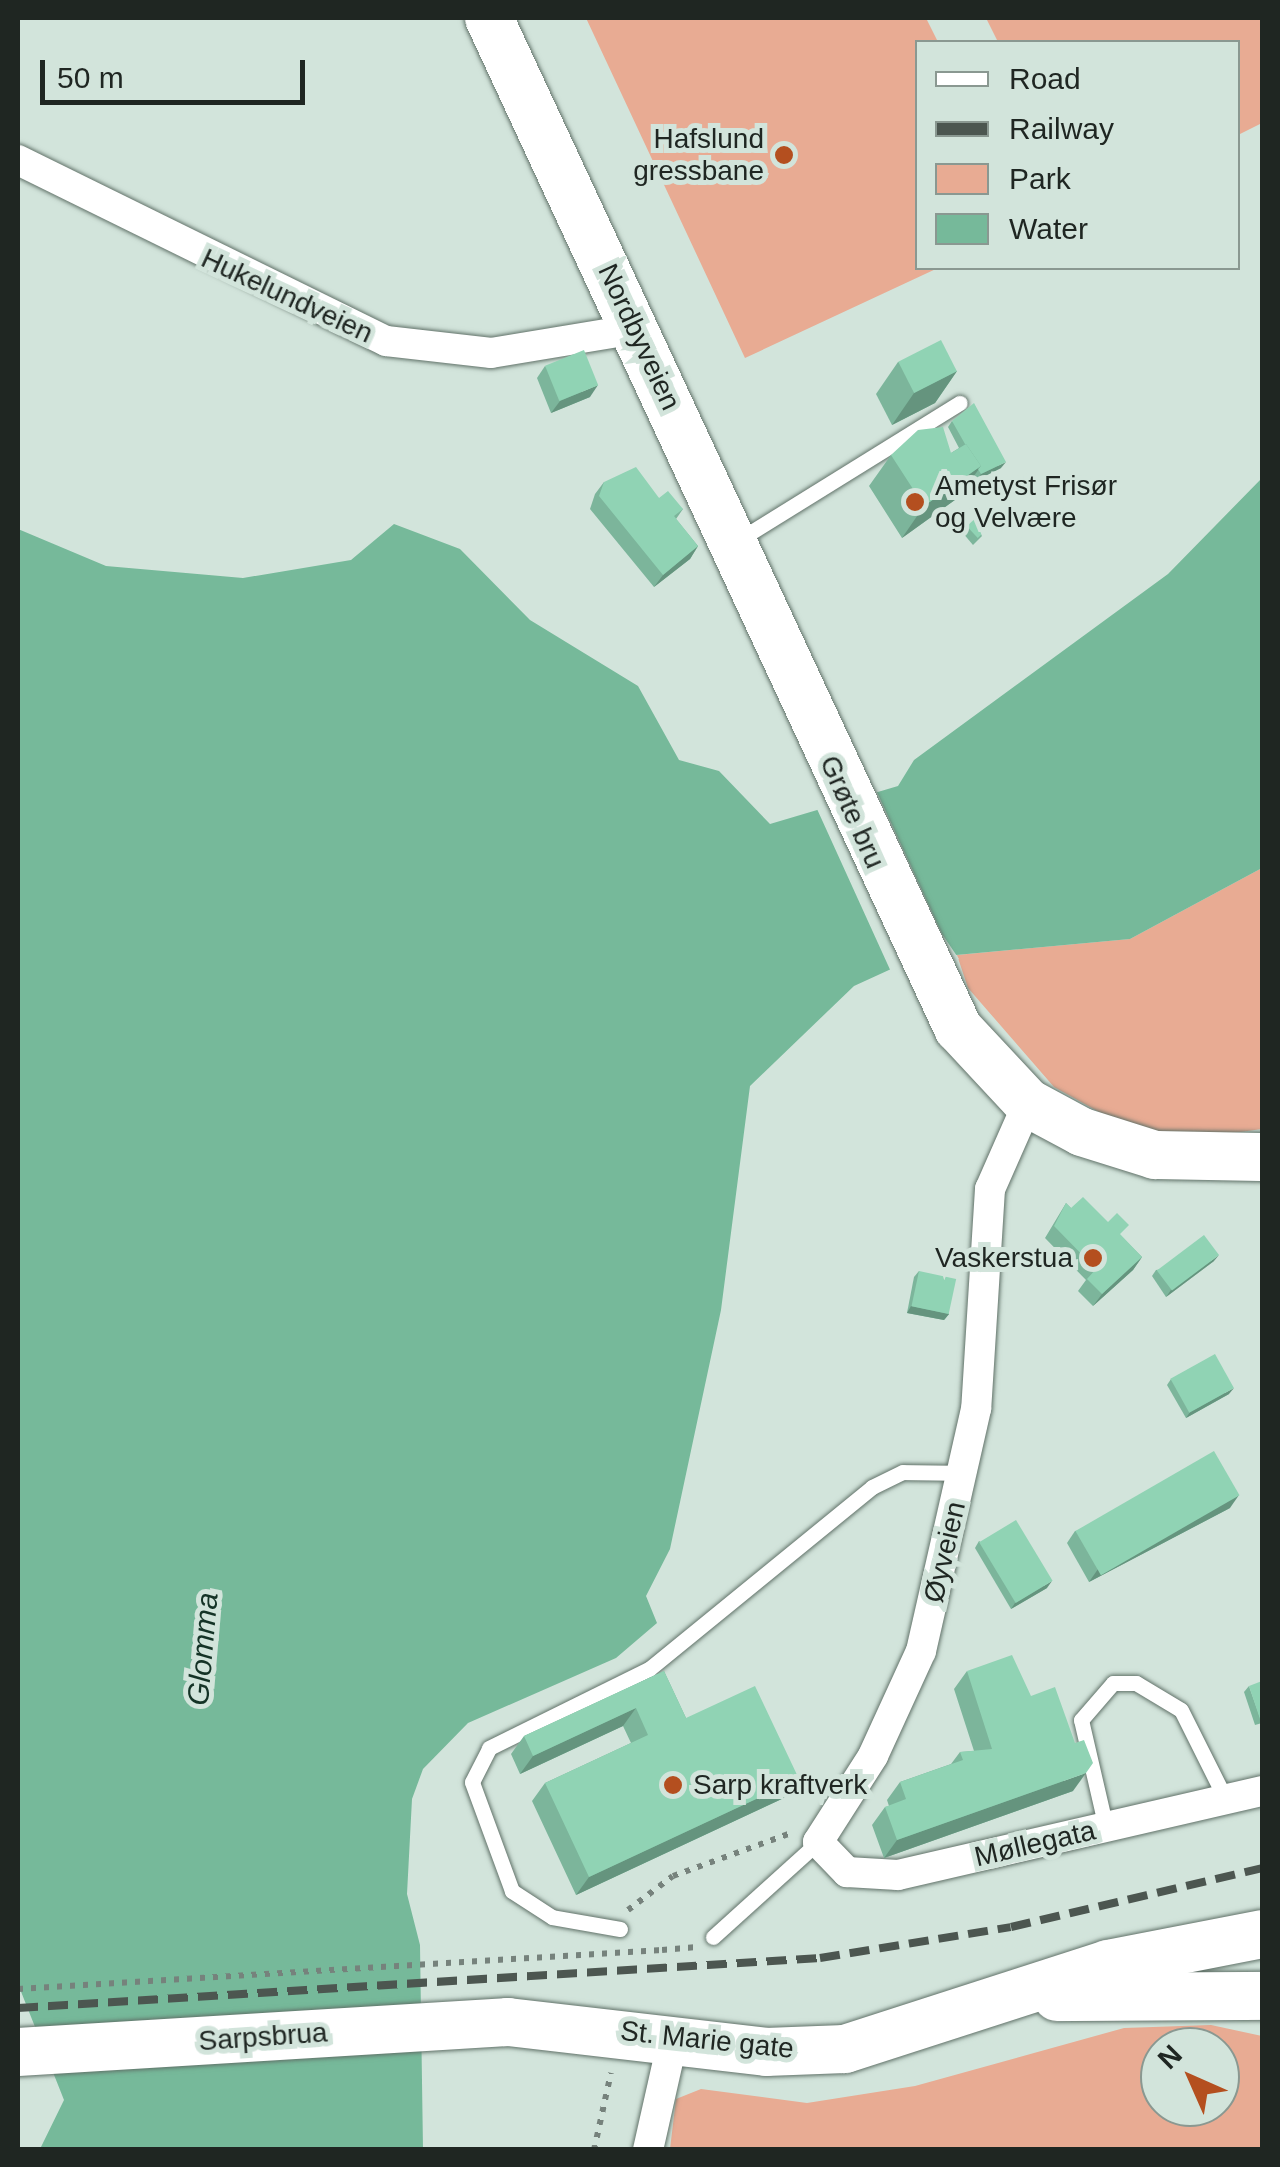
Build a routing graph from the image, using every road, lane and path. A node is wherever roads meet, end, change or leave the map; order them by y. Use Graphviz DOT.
graph roads {
  1 [pos="489,18"];
  2 [pos="18,160"];
  3 [pos="636,329"];
  4 [pos="960,402"];
  5 [pos="734,543"];
  6 [pos="785,660"];
  7 [pos="1028,1103"];
  8 [pos="1262,1157"];
  9 [pos="964,1473"];
  10 [pos="1262,1791"];
  11 [pos="1226,1800"];
  12 [pos="1106,1828"];
  13 [pos="818,1842"];
  14 [pos="620,1929"];
  15 [pos="1262,1934"];
  16 [pos="713,1937"];
  17 [pos="662,1950"];
  18 [pos="18,1989"];
  19 [pos="1262,1996"];
  20 [pos="1019,1997"];
  21 [pos="508,2022"];
  22 [pos="674,2039"];
  23 [pos="18,2052"];
  24 [pos="613,2063"];
  25 [pos="594,2150"];
  26 [pos="648,2150"];
  1 -- 3 [label="main road, Nordbyveien"];
  2 -- 3 [label="street, Hukelundveien"];
  3 -- 5 [label="main road, Nordbyveien"];
  4 -- 5 [label="lane"];
  5 -- 6 [label="main road, Nordbyveien"];
  6 -- 7 [label="main road, Grøte bru"];
  7 -- 8 [label="main road"];
  7 -- 9 [label="street, Øyveien"];
  9 -- 13 [label="street, Øyveien"];
  9 -- 14 [label="lane"];
  10 -- 11 [label="street, Møllegata"];
  11 -- 12 [label="street, Møllegata"];
  11 -- 12 [label="lane"];
  12 -- 13 [label="street, Møllegata"];
  13 -- 14 [label="path"];
  13 -- 16 [label="lane, Øyveien"];
  15 -- 20 [label="main road, St. Marie gate"];
  17 -- 18 [label="path, bridge"];
  19 -- 20 [label="main road, St. Marie gate"];
  20 -- 22 [label="main road, St. Marie gate"];
  21 -- 22 [label="main road, St. Marie gate"];
  21 -- 23 [label="main road, Sarpsbrua"];
  22 -- 26 [label="street"];
  24 -- 25 [label="path"];
}
